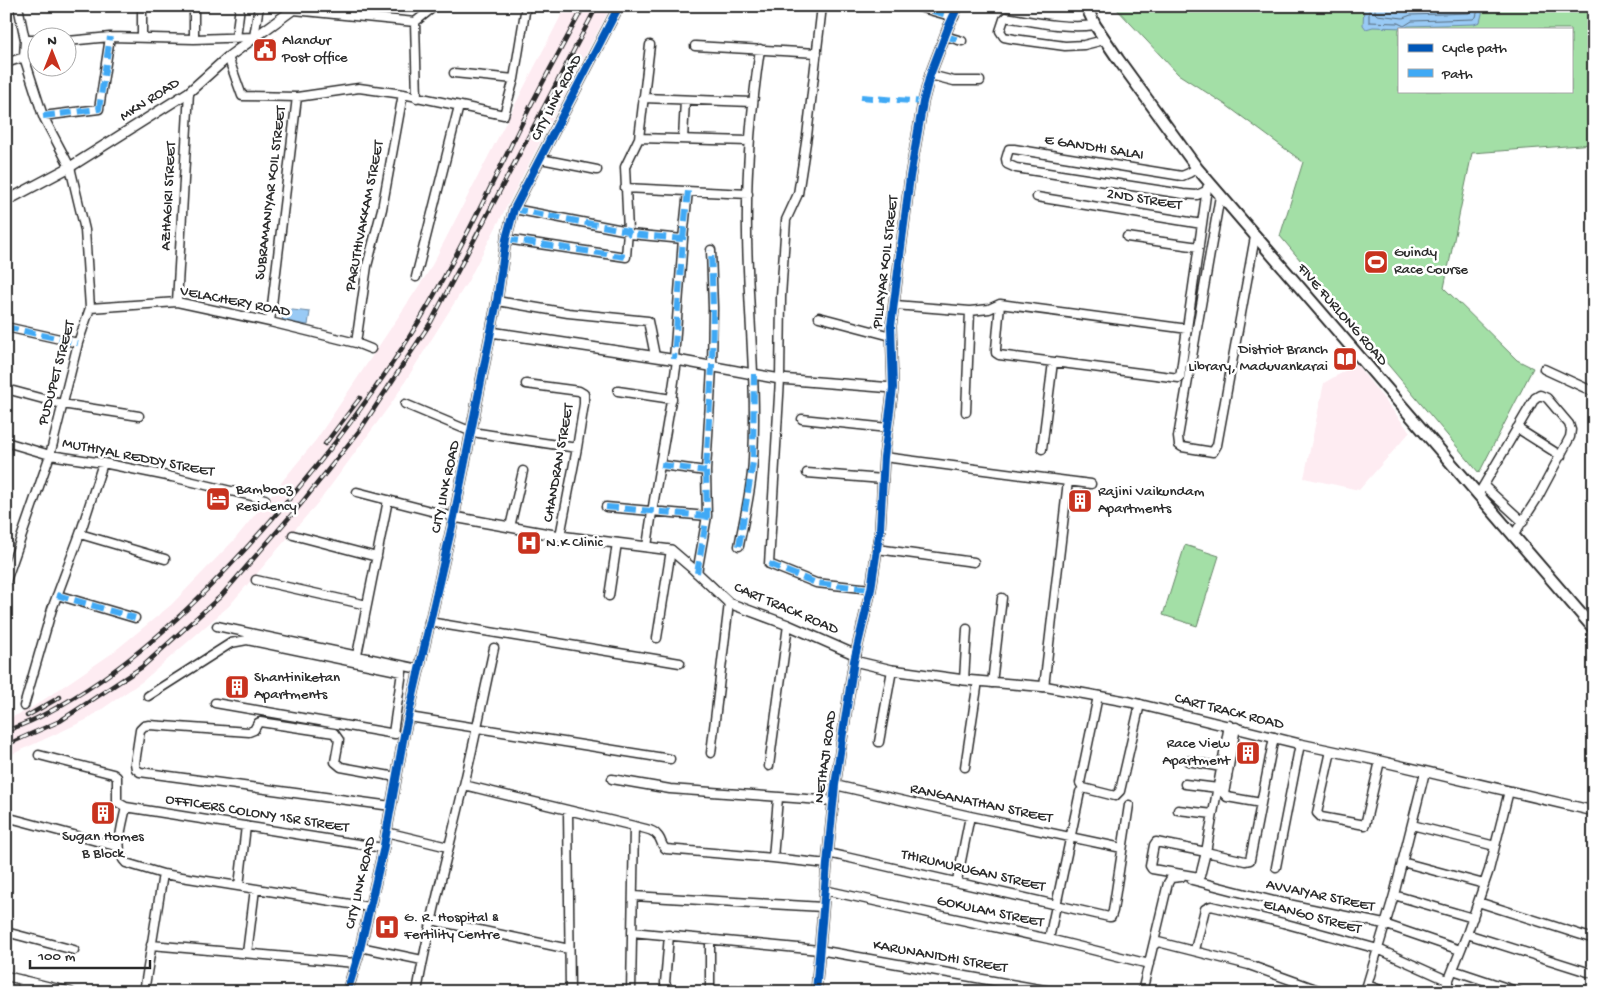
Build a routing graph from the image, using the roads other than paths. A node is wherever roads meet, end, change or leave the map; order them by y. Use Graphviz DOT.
graph roads {
  1 [pos="18,6"];
  2 [pos="142,6"];
  3 [pos="194,6"];
  4 [pos="240,6"];
  5 [pos="259,6"];
  6 [pos="435,6"];
  7 [pos="518,6"];
  8 [pos="526,6"];
  9 [pos="619,6"];
  10 [pos="822,6"];
  11 [pos="915,6"];
  12 [pos="958,6"];
  13 [pos="1086,6"];
  14 [pos="296,8"];
  15 [pos="954,17"];
  16 [pos="415,22"];
  17 [pos="1095,25"];
  18 [pos="945,36"];
  19 [pos="110,37"];
  20 [pos="142,37"];
  21 [pos="254,37"];
  22 [pos="236,38"];
  23 [pos="194,39"];
  24 [pos="25,40"];
  25 [pos="78,40"];
  26 [pos="1104,40"];
  27 [pos="962,41"];
  28 [pos="650,45"];
  29 [pos="695,46"];
  30 [pos="760,49"];
  31 [pos="817,53"];
  32 [pos="24,57"];
  33 [pos="228,57"];
  34 [pos="6,63"];
  35 [pos="454,73"];
  36 [pos="930,75"];
  37 [pos="514,79"];
  38 [pos="980,81"];
  39 [pos="188,92"];
  40 [pos="403,94"];
  41 [pos="297,97"];
  42 [pos="417,98"];
  43 [pos="643,98"];
  44 [pos="685,100"];
  45 [pos="752,102"];
  46 [pos="459,106"];
  47 [pos="43,116"];
  48 [pos="639,138"];
  49 [pos="682,139"];
  50 [pos="749,141"];
  51 [pos="541,159"];
  52 [pos="70,167"];
  53 [pos="1197,168"];
  54 [pos="597,170"];
  55 [pos="1182,176"];
  56 [pos="1208,180"];
  57 [pos="625,188"];
  58 [pos="688,191"];
  59 [pos="1206,191"];
  60 [pos="1181,193"];
  61 [pos="748,194"];
  62 [pos="1220,196"];
  63 [pos="1037,197"];
  64 [pos="6,201"];
  65 [pos="514,209"];
  66 [pos="1202,224"];
  67 [pos="628,232"];
  68 [pos="1127,237"];
  69 [pos="1255,237"];
  70 [pos="506,239"];
  71 [pos="682,239"];
  72 [pos="1199,247"];
  73 [pos="711,250"];
  74 [pos="416,277"];
  75 [pos="497,301"];
  76 [pos="177,302"];
  77 [pos="1000,304"];
  78 [pos="895,305"];
  79 [pos="90,308"];
  80 [pos="970,311"];
  81 [pos="819,317"];
  82 [pos="270,322"];
  83 [pos="6,327"];
  84 [pos="1188,328"];
  85 [pos="491,332"];
  86 [pos="891,336"];
  87 [pos="78,343"];
  88 [pos="356,343"];
  89 [pos="371,349"];
  90 [pos="654,356"];
  91 [pos="675,359"];
  92 [pos="1052,362"];
  93 [pos="712,367"];
  94 [pos="1544,369"];
  95 [pos="754,374"];
  96 [pos="780,379"];
  97 [pos="526,384"];
  98 [pos="893,388"];
  99 [pos="6,389"];
  100 [pos="618,391"];
  101 [pos="1594,392"];
  102 [pos="672,399"];
  103 [pos="62,404"];
  104 [pos="405,404"];
  105 [pos="966,412"];
  106 [pos="139,416"];
  107 [pos="802,419"];
  108 [pos="888,428"];
  109 [pos="1517,428"];
  110 [pos="472,432"];
  111 [pos="6,442"];
  112 [pos="577,448"];
  113 [pos="1042,449"];
  114 [pos="50,455"];
  115 [pos="1561,456"];
  116 [pos="884,457"];
  117 [pos="103,463"];
  118 [pos="661,465"];
  119 [pos="523,471"];
  120 [pos="706,471"];
  121 [pos="806,473"];
  122 [pos="883,479"];
  123 [pos="1068,480"];
  124 [pos="1091,484"];
  125 [pos="1481,491"];
  126 [pos="357,492"];
  127 [pos="265,499"];
  128 [pos="388,500"];
  129 [pos="606,507"];
  130 [pos="652,511"];
  131 [pos="707,516"];
  132 [pos="454,517"];
  133 [pos="1524,522"];
  134 [pos="510,527"];
  135 [pos="880,529"];
  136 [pos="80,534"];
  137 [pos="293,535"];
  138 [pos="560,536"];
  139 [pos="1513,536"];
  140 [pos="617,543"];
  141 [pos="739,546"];
  142 [pos="647,547"];
  143 [pos="877,549"];
  144 [pos="670,550"];
  145 [pos="377,557"];
  146 [pos="165,559"];
  147 [pos="974,562"];
  148 [pos="697,573"];
  149 [pos="256,580"];
  150 [pos="6,581"];
  151 [pos="871,589"];
  152 [pos="57,595"];
  153 [pos="609,596"];
  154 [pos="1002,598"];
  155 [pos="729,603"];
  156 [pos="367,605"];
  157 [pos="136,618"];
  158 [pos="429,622"];
  159 [pos="788,625"];
  160 [pos="217,626"];
  161 [pos="967,629"];
  162 [pos="1594,629"];
  163 [pos="657,638"];
  164 [pos="494,648"];
  165 [pos="357,655"];
  166 [pos="855,658"];
  167 [pos="680,663"];
  168 [pos="419,669"];
  169 [pos="892,670"];
  170 [pos="964,680"];
  171 [pos="978,681"];
  172 [pos="992,683"];
  173 [pos="1044,687"];
  174 [pos="148,696"];
  175 [pos="1098,696"];
  176 [pos="215,703"];
  177 [pos="1140,704"];
  178 [pos="24,706"];
  179 [pos="409,717"];
  180 [pos="1232,726"];
  181 [pos="476,727"];
  182 [pos="392,733"];
  183 [pos="404,735"];
  184 [pos="1274,738"];
  185 [pos="879,742"];
  186 [pos="1300,744"];
  187 [pos="1331,751"];
  188 [pos="711,753"];
  189 [pos="39,755"];
  190 [pos="670,759"];
  191 [pos="1188,761"];
  192 [pos="1380,761"];
  193 [pos="769,766"];
  194 [pos="1221,767"];
  195 [pos="965,768"];
  196 [pos="1425,772"];
  197 [pos="396,777"];
  198 [pos="612,779"];
  199 [pos="1185,784"];
  200 [pos="464,785"];
  201 [pos="836,785"];
  202 [pos="1218,788"];
  203 [pos="1509,791"];
  204 [pos="1080,792"];
  205 [pos="778,798"];
  206 [pos="834,801"];
  207 [pos="1262,802"];
  208 [pos="1129,805"];
  209 [pos="391,806"];
  210 [pos="126,807"];
  211 [pos="568,810"];
  212 [pos="1178,810"];
  213 [pos="1594,811"];
  214 [pos="1213,814"];
  215 [pos="970,816"];
  216 [pos="6,817"];
  217 [pos="1412,825"];
  218 [pos="246,826"];
  219 [pos="634,826"];
  220 [pos="386,832"];
  221 [pos="1070,837"];
  222 [pos="1495,846"];
  223 [pos="119,847"];
  224 [pos="448,847"];
  225 [pos="383,848"];
  226 [pos="1122,848"];
  227 [pos="828,852"];
  228 [pos="1206,852"];
  229 [pos="773,858"];
  230 [pos="1402,862"];
  231 [pos="827,864"];
  232 [pos="1276,867"];
  233 [pos="163,874"];
  234 [pos="957,881"];
  235 [pos="1484,884"];
  236 [pos="239,886"];
  237 [pos="255,889"];
  238 [pos="824,890"];
  239 [pos="1394,895"];
  240 [pos="633,896"];
  241 [pos="1478,902"];
  242 [pos="1056,905"];
  243 [pos="369,907"];
  244 [pos="823,907"];
  245 [pos="1473,918"];
  246 [pos="432,920"];
  247 [pos="1384,924"];
  248 [pos="6,932"];
  249 [pos="632,932"];
  250 [pos="1467,934"];
  251 [pos="669,935"];
  252 [pos="1594,939"];
  253 [pos="710,940"];
  254 [pos="1049,940"];
  255 [pos="151,944"];
  256 [pos="1153,946"];
  257 [pos="360,947"];
  258 [pos="569,949"];
  259 [pos="1378,949"];
  260 [pos="74,950"];
  261 [pos="819,950"];
  262 [pos="1195,950"];
  263 [pos="1460,950"];
  264 [pos="247,953"];
  265 [pos="422,960"];
  266 [pos="355,963"];
  267 [pos="1149,964"];
  268 [pos="1453,970"];
  269 [pos="1594,974"];
  270 [pos="6,976"];
  271 [pos="23,980"];
  272 [pos="1449,981"];
  273 [pos="1366,988"];
  274 [pos="735,990"];
  275 [pos="22,992"];
  276 [pos="71,992"];
  277 [pos="144,992"];
  278 [pos="347,992"];
  279 [pos="417,992"];
  280 [pos="570,992"];
  281 [pos="631,992"];
  282 [pos="670,992"];
  283 [pos="710,992"];
  284 [pos="750,992"];
  285 [pos="816,992"];
  286 [pos="1056,992"];
  287 [pos="1142,992"];
  288 [pos="1324,992"];
  289 [pos="1384,992"];
  290 [pos="1444,992"];
  291 [pos="1519,992"];
  1 -- 24 [label="street"];
  2 -- 20 [label="street"];
  3 -- 23 [label="street"];
  4 -- 22 [label="street"];
  5 -- 21 [label="street"];
  6 -- 16 [label="street"];
  7 -- 8 [label="street"];
  8 -- 37 [label="street"];
  9 -- 51 [label="street, CITY LINK ROAD"];
  10 -- 31 [label="street"];
  11 -- 15 [label="street"];
  12 -- 15 [label="street, PILLAYAR KOIL STREET"];
  13 -- 17 [label="main road, FIVE FURLONG ROAD"];
  14 -- 16 [label="street"];
  14 -- 21 [label="street, MKN ROAD"];
  15 -- 18 [label="street, PILLAYAR KOIL STREET"];
  16 -- 42 [label="street"];
  17 -- 26 [label="main road, FIVE FURLONG ROAD"];
  17 -- 26 [label="street"];
  18 -- 27 [label="street"];
  18 -- 36 [label="street, PILLAYAR KOIL STREET"];
  19 -- 20 [label="street"];
  19 -- 25 [label="street"];
  19 -- 47 [label="street"];
  20 -- 23 [label="street"];
  21 -- 22 [label="street"];
  21 -- 33 [label="street, MKN ROAD"];
  22 -- 23 [label="street"];
  24 -- 32 [label="street"];
  26 -- 53 [label="main road, FIVE FURLONG ROAD"];
  28 -- 43 [label="street"];
  29 -- 30 [label="street"];
  30 -- 31 [label="street"];
  30 -- 45 [label="street"];
  31 -- 96 [label="street"];
  32 -- 34 [label="street"];
  32 -- 47 [label="street, PUDUPET STREET"];
  33 -- 39 [label="street, MKN ROAD"];
  33 -- 41 [label="street"];
  35 -- 37 [label="street"];
  36 -- 38 [label="street"];
  36 -- 78 [label="street, PILLAYAR KOIL STREET"];
  37 -- 46 [label="street"];
  39 -- 52 [label="street, MKN ROAD"];
  39 -- 76 [label="street, AZHAGIRI STREET"];
  40 -- 41 [label="street"];
  40 -- 42 [label="street"];
  40 -- 88 [label="street, PARUTHIVAKKAM STREET"];
  41 -- 82 [label="street, SUBRAMANIYAR KOIL STREET"];
  42 -- 46 [label="street"];
  43 -- 44 [label="street"];
  43 -- 48 [label="street"];
  44 -- 45 [label="street"];
  44 -- 49 [label="street"];
  45 -- 50 [label="street"];
  46 -- 74 [label="street"];
  47 -- 52 [label="street, PUDUPET STREET"];
  48 -- 49 [label="street"];
  48 -- 57 [label="street"];
  49 -- 50 [label="street"];
  50 -- 61 [label="street"];
  51 -- 54 [label="street"];
  51 -- 65 [label="street, CITY LINK ROAD"];
  52 -- 64 [label="street, MKN ROAD"];
  52 -- 79 [label="street, PUDUPET STREET"];
  53 -- 55 [label="street"];
  53 -- 56 [label="main road, FIVE FURLONG ROAD"];
  55 -- 60 [label="street"];
  55 -- 60 [label="street, E GANDHI SALAI"];
  56 -- 59 [label="street"];
  56 -- 62 [label="main road, FIVE FURLONG ROAD"];
  57 -- 58 [label="street"];
  57 -- 67 [label="street"];
  58 -- 61 [label="street"];
  58 -- 71 [label="street"];
  59 -- 60 [label="street"];
  59 -- 66 [label="street"];
  61 -- 95 [label="street"];
  62 -- 69 [label="main road, FIVE FURLONG ROAD"];
  62 -- 69 [label="street"];
  63 -- 66 [label="street, 2ND STREET"];
  65 -- 67 [label="street"];
  65 -- 70 [label="street, CITY LINK ROAD"];
  66 -- 72 [label="street"];
  67 -- 70 [label="street"];
  67 -- 71 [label="street"];
  68 -- 72 [label="street"];
  69 -- 125 [label="main road, FIVE FURLONG ROAD"];
  70 -- 75 [label="street, CITY LINK ROAD"];
  71 -- 91 [label="street"];
  72 -- 84 [label="street"];
  73 -- 93 [label="street"];
  75 -- 85 [label="street, CITY LINK ROAD"];
  75 -- 90 [label="street"];
  76 -- 79 [label="street, VELACHERY ROAD"];
  76 -- 82 [label="street, VELACHERY ROAD"];
  77 -- 80 [label="street"];
  77 -- 84 [label="street"];
  77 -- 92 [label="street"];
  78 -- 80 [label="street"];
  78 -- 86 [label="street, PILLAYAR KOIL STREET"];
  79 -- 87 [label="street, PUDUPET STREET"];
  80 -- 105 [label="street"];
  81 -- 86 [label="street"];
  82 -- 88 [label="street, VELACHERY ROAD"];
  83 -- 87 [label="street"];
  84 -- 92 [label="street"];
  85 -- 90 [label="street"];
  85 -- 110 [label="street, CITY LINK ROAD"];
  86 -- 98 [label="street, PILLAYAR KOIL STREET"];
  87 -- 103 [label="street, PUDUPET STREET"];
  88 -- 89 [label="street, VELACHERY ROAD"];
  90 -- 91 [label="street"];
  91 -- 93 [label="street"];
  91 -- 102 [label="street"];
  92 -- 113 [label="street"];
  93 -- 95 [label="street"];
  93 -- 120 [label="street"];
  94 -- 101 [label="street"];
  95 -- 96 [label="street"];
  95 -- 141 [label="street"];
  96 -- 98 [label="street"];
  96 -- 151 [label="street"];
  97 -- 112 [label="street, CHANDRAN STREET"];
  98 -- 108 [label="street, PILLAYAR KOIL STREET"];
  99 -- 103 [label="street"];
  100 -- 102 [label="street"];
  102 -- 118 [label="street"];
  103 -- 106 [label="street"];
  103 -- 114 [label="street, PUDUPET STREET"];
  104 -- 110 [label="street"];
  107 -- 108 [label="street"];
  108 -- 116 [label="street, PILLAYAR KOIL STREET"];
  109 -- 115 [label="street"];
  109 -- 115 [label="street"];
  109 -- 125 [label="street"];
  110 -- 112 [label="street"];
  110 -- 132 [label="street, CITY LINK ROAD"];
  111 -- 114 [label="street, MUTHIYAL REDDY STREET"];
  112 -- 138 [label="street, CHANDRAN STREET"];
  114 -- 117 [label="street, MUTHIYAL REDDY STREET"];
  114 -- 150 [label="street, PUDUPET STREET"];
  115 -- 133 [label="street"];
  116 -- 122 [label="street, PILLAYAR KOIL STREET"];
  116 -- 123 [label="street"];
  117 -- 127 [label="street, MUTHIYAL REDDY STREET"];
  117 -- 136 [label="street"];
  118 -- 120 [label="street"];
  118 -- 130 [label="street"];
  119 -- 134 [label="street"];
  120 -- 131 [label="street"];
  121 -- 122 [label="street"];
  122 -- 135 [label="street, PILLAYAR KOIL STREET"];
  123 -- 124 [label="street"];
  123 -- 173 [label="street"];
  125 -- 133 [label="street"];
  125 -- 139 [label="main road, FIVE FURLONG ROAD"];
  126 -- 128 [label="street"];
  128 -- 132 [label="street"];
  128 -- 145 [label="street"];
  129 -- 130 [label="street"];
  130 -- 131 [label="street"];
  130 -- 142 [label="street"];
  131 -- 148 [label="street"];
  132 -- 134 [label="street"];
  132 -- 158 [label="street, CITY LINK ROAD"];
  133 -- 139 [label="street"];
  134 -- 138 [label="street"];
  135 -- 143 [label="street, NETHAJI ROAD"];
  136 -- 146 [label="street"];
  136 -- 152 [label="street"];
  137 -- 145 [label="street"];
  138 -- 140 [label="street"];
  139 -- 162 [label="main road, FIVE FURLONG ROAD"];
  140 -- 142 [label="street"];
  140 -- 153 [label="street"];
  142 -- 144 [label="street"];
  143 -- 147 [label="street"];
  143 -- 151 [label="street, NETHAJI ROAD"];
  144 -- 148 [label="street, CART TRACK ROAD"];
  144 -- 163 [label="street"];
  145 -- 156 [label="street"];
  148 -- 155 [label="street, CART TRACK ROAD"];
  149 -- 156 [label="street"];
  151 -- 166 [label="street, NETHAJI ROAD"];
  152 -- 157 [label="street"];
  152 -- 178 [label="street"];
  154 -- 172 [label="street"];
  155 -- 159 [label="street, CART TRACK ROAD"];
  155 -- 188 [label="street"];
  156 -- 165 [label="street"];
  158 -- 167 [label="street"];
  158 -- 168 [label="street, CITY LINK ROAD"];
  159 -- 166 [label="street, CART TRACK ROAD"];
  159 -- 193 [label="street"];
  160 -- 165 [label="street"];
  161 -- 170 [label="street"];
  164 -- 181 [label="street"];
  165 -- 168 [label="street"];
  166 -- 169 [label="street, CART TRACK ROAD"];
  166 -- 201 [label="street, NETHAJI ROAD"];
  168 -- 179 [label="street, CITY LINK ROAD"];
  169 -- 170 [label="street, CART TRACK ROAD"];
  169 -- 185 [label="street"];
  170 -- 171 [label="street, CART TRACK ROAD"];
  171 -- 172 [label="street, CART TRACK ROAD"];
  171 -- 195 [label="street"];
  172 -- 173 [label="street, CART TRACK ROAD"];
  173 -- 175 [label="street, CART TRACK ROAD"];
  174 -- 182 [label="street"];
  175 -- 177 [label="street, CART TRACK ROAD"];
  175 -- 177 [label="street"];
  176 -- 182 [label="street"];
  177 -- 180 [label="street, CART TRACK ROAD"];
  179 -- 181 [label="street"];
  179 -- 183 [label="street, CITY LINK ROAD"];
  180 -- 184 [label="street, CART TRACK ROAD"];
  180 -- 194 [label="street"];
  180 -- 207 [label="street"];
  181 -- 190 [label="street"];
  181 -- 200 [label="street"];
  182 -- 183 [label="street"];
  183 -- 197 [label="street, CITY LINK ROAD"];
  184 -- 186 [label="street, CART TRACK ROAD"];
  184 -- 207 [label="street"];
  186 -- 187 [label="street, CART TRACK ROAD"];
  186 -- 232 [label="street"];
  187 -- 192 [label="street, CART TRACK ROAD"];
  187 -- 192 [label="street"];
  189 -- 210 [label="street"];
  191 -- 194 [label="street"];
  192 -- 196 [label="street, CART TRACK ROAD"];
  194 -- 202 [label="street"];
  196 -- 203 [label="street, CART TRACK ROAD"];
  196 -- 217 [label="street"];
  197 -- 209 [label="street, CITY LINK ROAD"];
  197 -- 209 [label="street"];
  198 -- 205 [label="street"];
  199 -- 202 [label="street"];
  200 -- 211 [label="street"];
  200 -- 224 [label="street"];
  201 -- 206 [label="street, NETHAJI ROAD"];
  201 -- 215 [label="street, RANGANATHAN STREET"];
  202 -- 214 [label="street"];
  203 -- 213 [label="street, CART TRACK ROAD"];
  203 -- 222 [label="street"];
  204 -- 221 [label="street"];
  205 -- 206 [label="street"];
  205 -- 229 [label="street"];
  206 -- 227 [label="street, NETHAJI ROAD"];
  207 -- 228 [label="street"];
  208 -- 226 [label="street"];
  209 -- 220 [label="street, CITY LINK ROAD"];
  210 -- 218 [label="street, OFFICERS COLONY 1SR STREET"];
  210 -- 223 [label="street"];
  211 -- 219 [label="street"];
  211 -- 258 [label="street"];
  212 -- 214 [label="street"];
  214 -- 228 [label="street"];
  215 -- 221 [label="street, RANGANATHAN STREET"];
  215 -- 234 [label="street"];
  216 -- 223 [label="street"];
  217 -- 222 [label="street"];
  217 -- 230 [label="street"];
  218 -- 225 [label="street, OFFICERS COLONY 1SR STREET"];
  218 -- 236 [label="street"];
  219 -- 229 [label="street"];
  219 -- 240 [label="street"];
  220 -- 224 [label="street"];
  220 -- 225 [label="street, CITY LINK ROAD"];
  221 -- 226 [label="street, RANGANATHAN STREET"];
  221 -- 242 [label="street"];
  222 -- 235 [label="street"];
  223 -- 233 [label="street"];
  224 -- 246 [label="street"];
  225 -- 243 [label="street, CITY LINK ROAD"];
  226 -- 242 [label="street, THIRUMURUGAN STREET"];
  227 -- 231 [label="street, NETHAJI ROAD"];
  227 -- 234 [label="street, THIRUMURUGAN STREET"];
  228 -- 228 [label="street"];
  229 -- 231 [label="street"];
  230 -- 235 [label="street"];
  230 -- 239 [label="street"];
  231 -- 238 [label="street, NETHAJI ROAD"];
  233 -- 236 [label="street"];
  233 -- 255 [label="street"];
  234 -- 242 [label="street, THIRUMURUGAN STREET"];
  235 -- 241 [label="street"];
  236 -- 237 [label="street"];
  237 -- 243 [label="street"];
  237 -- 264 [label="street"];
  238 -- 244 [label="street, NETHAJI ROAD"];
  238 -- 254 [label="street, GOKULAM STREET"];
  239 -- 245 [label="street"];
  239 -- 247 [label="street"];
  240 -- 244 [label="street"];
  240 -- 249 [label="street"];
  241 -- 245 [label="street"];
  241 -- 252 [label="street"];
  242 -- 254 [label="street"];
  243 -- 257 [label="street, CITY LINK ROAD"];
  244 -- 261 [label="street, NETHAJI ROAD"];
  245 -- 250 [label="street"];
  246 -- 258 [label="street"];
  246 -- 265 [label="street"];
  247 -- 256 [label="street, AVVAIYAR STREET"];
  247 -- 259 [label="street"];
  247 -- 263 [label="street, AVVAIYAR STREET"];
  248 -- 260 [label="street"];
  249 -- 251 [label="street, KARUNANIDHI STREET"];
  249 -- 281 [label="street"];
  250 -- 263 [label="street"];
  250 -- 269 [label="street"];
  251 -- 253 [label="street, KARUNANIDHI STREET"];
  251 -- 282 [label="street"];
  253 -- 261 [label="street, KARUNANIDHI STREET"];
  253 -- 283 [label="street"];
  254 -- 267 [label="street, GOKULAM STREET"];
  255 -- 264 [label="street"];
  255 -- 277 [label="street"];
  256 -- 262 [label="street"];
  256 -- 267 [label="street"];
  257 -- 265 [label="street"];
  257 -- 266 [label="street, CITY LINK ROAD"];
  258 -- 280 [label="street"];
  259 -- 262 [label="street, ELANGO STREET"];
  259 -- 272 [label="street, ELANGO STREET"];
  259 -- 273 [label="street"];
  261 -- 285 [label="street, NETHAJI ROAD"];
  261 -- 286 [label="street, KARUNANIDHI STREET"];
  262 -- 288 [label="street"];
  263 -- 268 [label="street"];
  264 -- 266 [label="street"];
  265 -- 279 [label="street"];
  266 -- 278 [label="street, CITY LINK ROAD"];
  267 -- 287 [label="street"];
  268 -- 272 [label="street"];
  268 -- 291 [label="street"];
  270 -- 271 [label="street"];
  271 -- 275 [label="street"];
  271 -- 276 [label="street"];
  272 -- 290 [label="street"];
  273 -- 289 [label="street"];
  274 -- 284 [label="street"];
}
